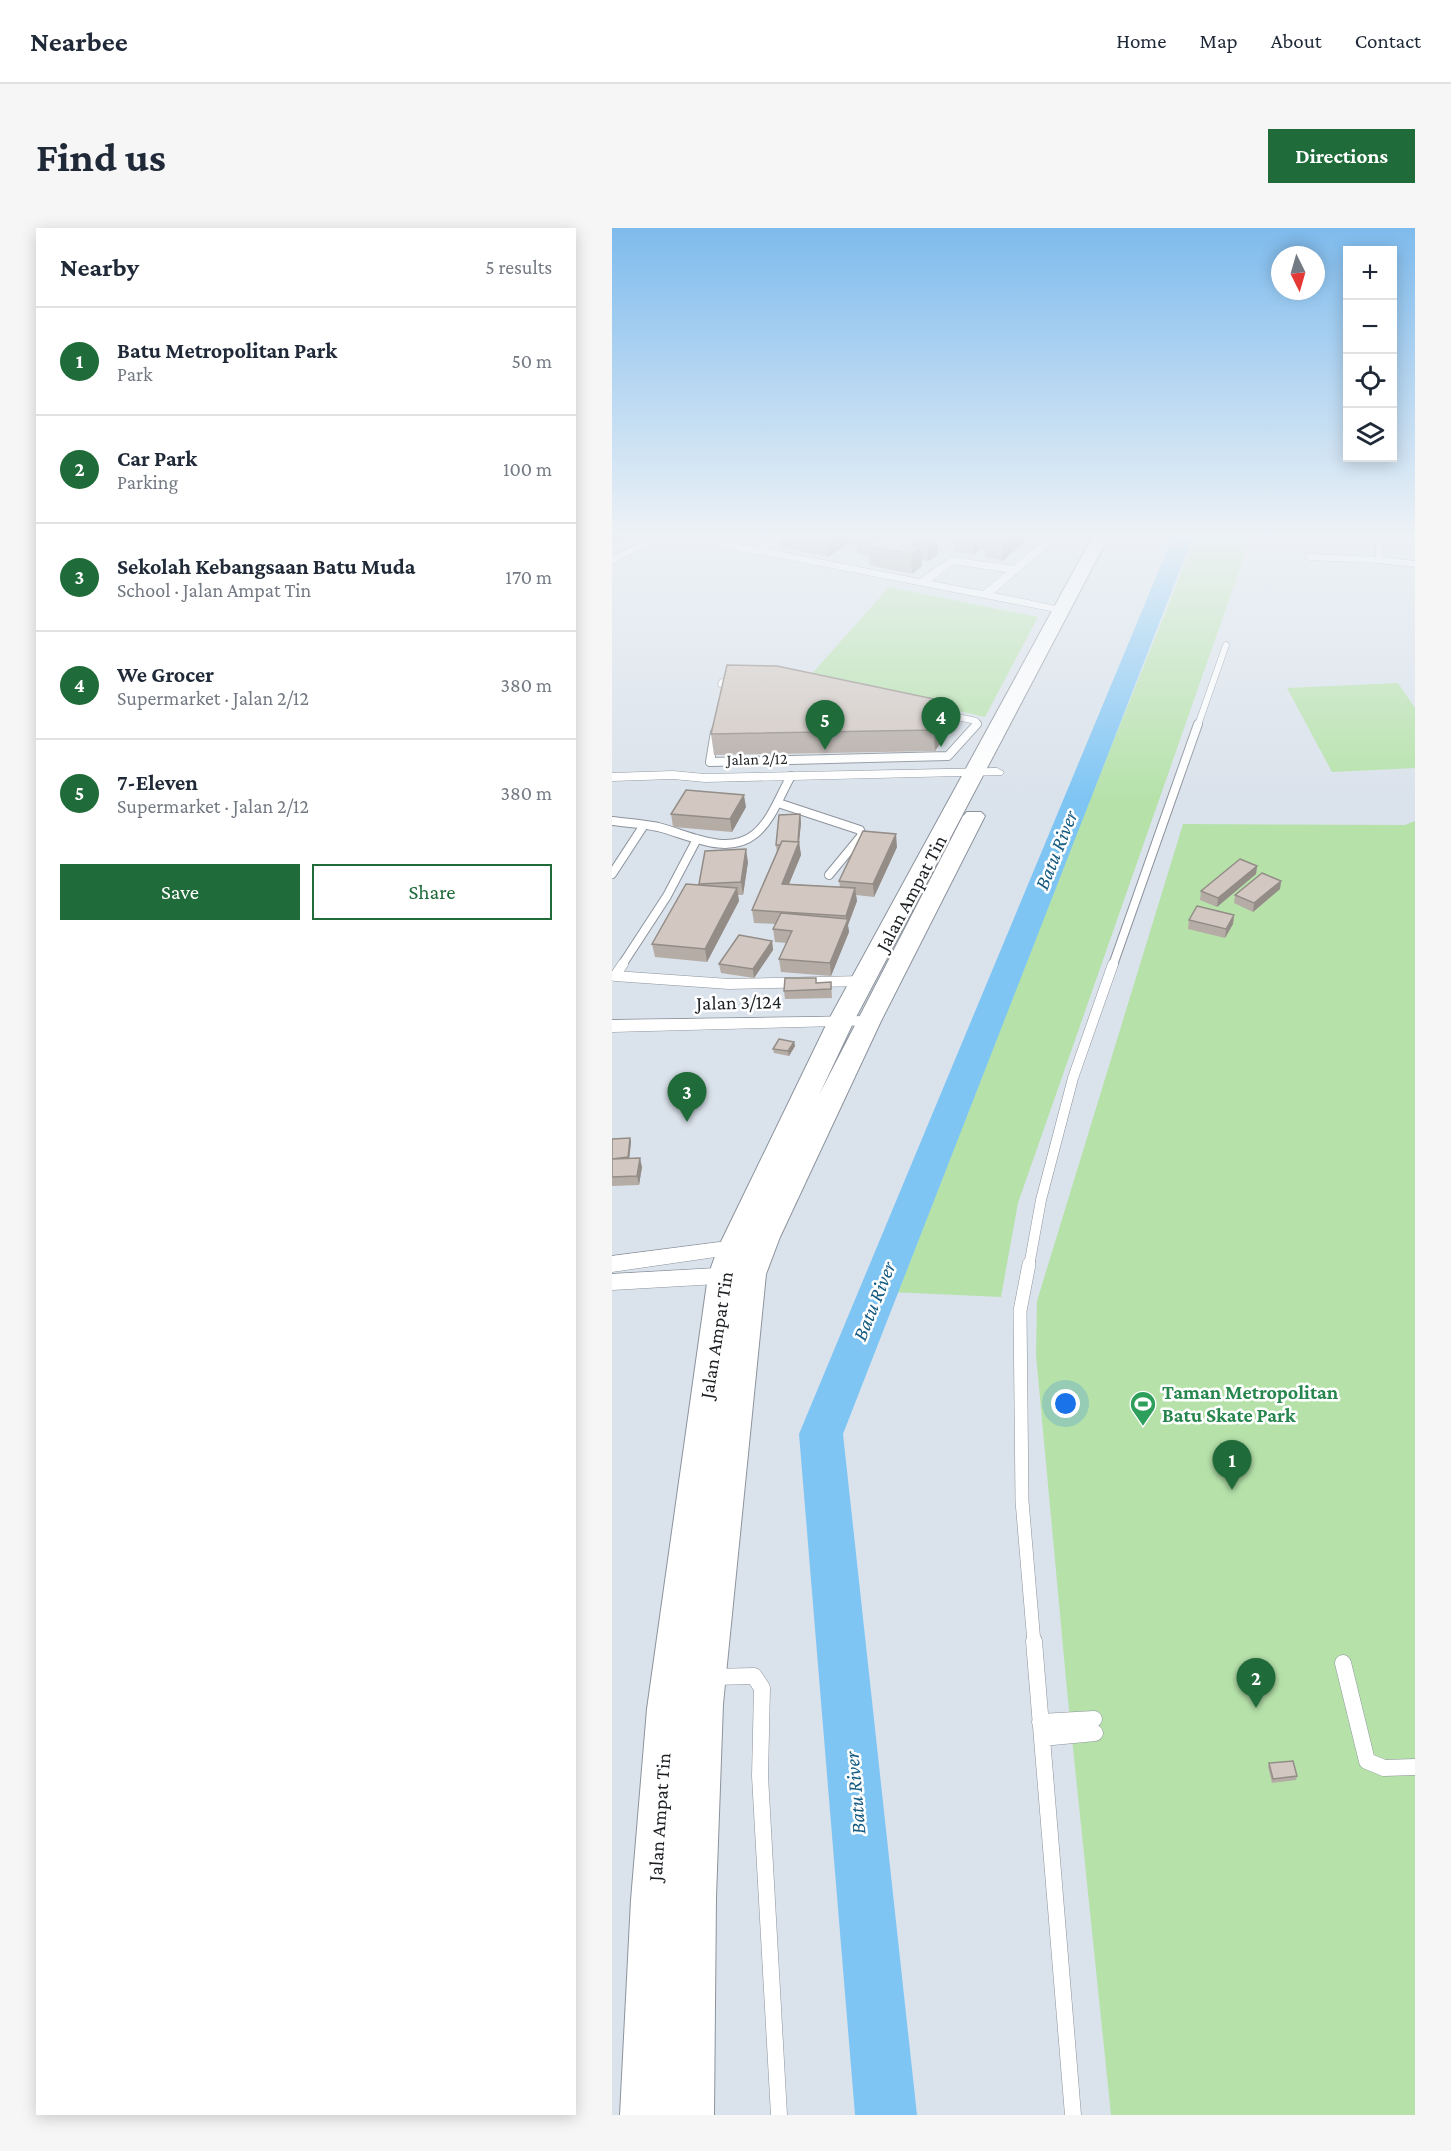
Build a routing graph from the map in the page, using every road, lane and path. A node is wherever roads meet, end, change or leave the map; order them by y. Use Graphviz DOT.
graph roads {
  1 [pos="1055,622"];
  2 [pos="1073,622"];
  3 [pos="1226,645"];
  4 [pos="736,683"];
  5 [pos="722,696"];
  6 [pos="1033,700"];
  7 [pos="935,712"];
  8 [pos="718,718"];
  9 [pos="1007,752"];
  10 [pos="710,762"];
  11 [pos="987,772"];
  12 [pos="791,776"];
  13 [pos="612,777"];
  14 [pos="705,778"];
  15 [pos="778,803"];
  16 [pos="612,821"];
  17 [pos="644,825"];
  18 [pos="698,839"];
  19 [pos="612,874"];
  20 [pos="829,875"];
  21 [pos="613,976"];
  22 [pos="863,981"];
  23 [pos="854,1021"];
  24 [pos="612,1026"];
  25 [pos="742,1261"];
  26 [pos="612,1263"];
  27 [pos="612,1282"];
  28 [pos="1343,1663"];
  29 [pos="706,1678"];
  30 [pos="1095,1726"];
  31 [pos="1041,1730"];
  32 [pos="1415,1767"];
  33 [pos="644,2115"];
  34 [pos="690,2115"];
  35 [pos="779,2115"];
  36 [pos="1073,2115"];
  1 -- 11 [label="street, Jalan Ampat Tin"];
  2 -- 6 [label="street"];
  3 -- 31 [label="lane"];
  4 -- 5 [label="lane"];
  7 -- 10 [label="lane"];
  8 -- 10 [label="lane"];
  9 -- 11 [label="street, Jalan Ampat Tin"];
  10 -- 14 [label="lane"];
  11 -- 12 [label="street, Jalan 2/12"];
  11 -- 22 [label="street, Jalan Ampat Tin"];
  11 -- 23 [label="street, Jalan Ampat Tin"];
  12 -- 14 [label="street, Jalan 2/12"];
  12 -- 15 [label="lane"];
  13 -- 14 [label="street, Jalan 2/12"];
  15 -- 18 [label="lane"];
  15 -- 20 [label="lane"];
  16 -- 17 [label="lane"];
  17 -- 18 [label="lane"];
  17 -- 19 [label="lane"];
  18 -- 21 [label="lane"];
  21 -- 22 [label="lane"];
  22 -- 23 [label="street, Jalan Ampat Tin"];
  23 -- 24 [label="street, Jalan 3/124"];
  23 -- 25 [label="street, Jalan Ampat Tin"];
  25 -- 26 [label="street"];
  25 -- 27 [label="street"];
  25 -- 29 [label="street, Jalan Ampat Tin"];
  25 -- 33 [label="street, Jalan Ampat Tin"];
  28 -- 32 [label="lane"];
  29 -- 34 [label="street, Jalan Ampat Tin"];
  29 -- 35 [label="lane"];
  30 -- 31 [label="lane"];
  31 -- 36 [label="lane"];
}
